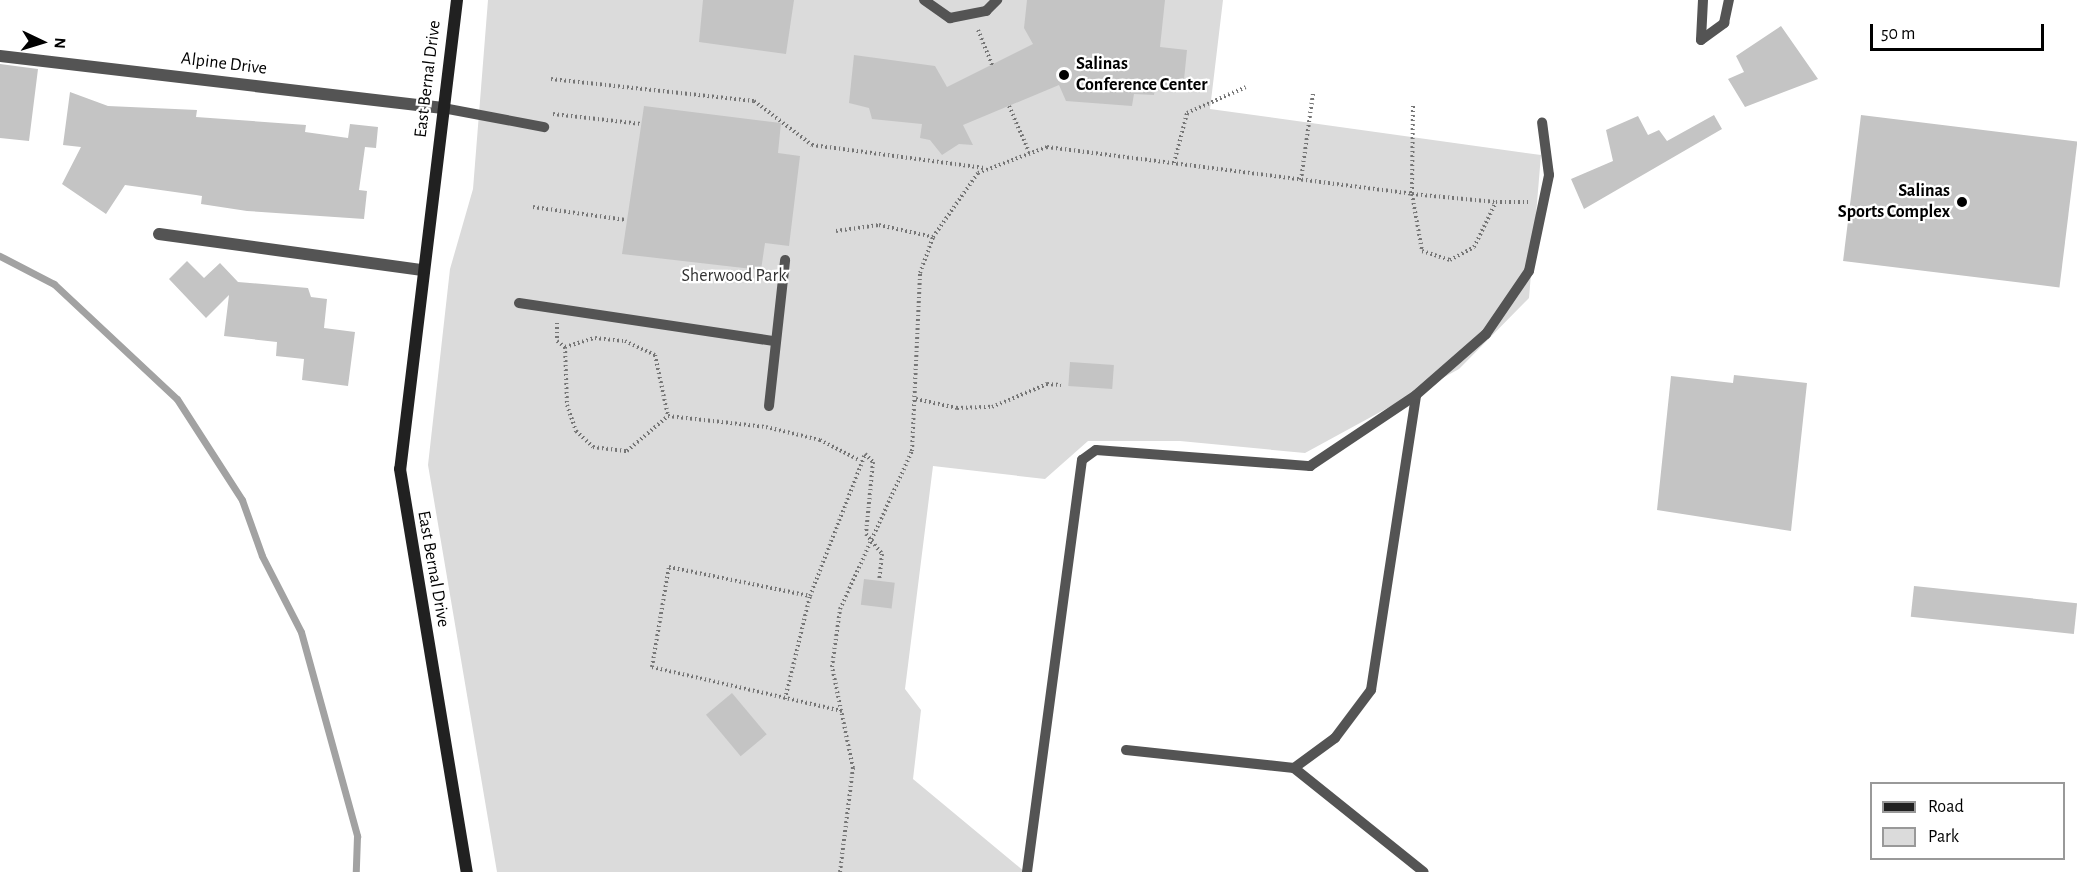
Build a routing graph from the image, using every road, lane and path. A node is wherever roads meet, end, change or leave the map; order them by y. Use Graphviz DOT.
graph roads {
  1 [pos="457,0"];
  2 [pos="924,0"];
  3 [pos="997,0"];
  4 [pos="1703,0"];
  5 [pos="1729,0"];
  6 [pos="973,15"];
  7 [pos="0,56"];
  8 [pos="992,65"];
  9 [pos="551,79"];
  10 [pos="1246,87"];
  11 [pos="1313,94"];
  12 [pos="1009,106"];
  13 [pos="1413,106"];
  14 [pos="443,108"];
  15 [pos="546,113"];
  16 [pos="1542,122"];
  17 [pos="641,124"];
  18 [pos="544,127"];
  19 [pos="1029,152"];
  20 [pos="1174,163"];
  21 [pos="985,168"];
  22 [pos="1300,180"];
  23 [pos="1412,194"];
  24 [pos="1496,202"];
  25 [pos="1545,202"];
  26 [pos="533,207"];
  27 [pos="626,220"];
  28 [pos="836,231"];
  29 [pos="159,234"];
  30 [pos="933,237"];
  31 [pos="784,260"];
  32 [pos="423,270"];
  33 [pos="519,303"];
  34 [pos="557,309"];
  35 [pos="774,341"];
  36 [pos="565,347"];
  37 [pos="1060,385"];
  38 [pos="1416,395"];
  39 [pos="916,399"];
  40 [pos="769,406"];
  41 [pos="668,416"];
  42 [pos="859,460"];
  43 [pos="873,539"];
  44 [pos="879,581"];
  45 [pos="810,596"];
  46 [pos="784,699"];
  47 [pos="842,711"];
  48 [pos="1126,750"];
  49 [pos="1294,768"];
  50 [pos="467,872"];
  51 [pos="840,872"];
  52 [pos="1027,872"];
  53 [pos="1424,872"];
  1 -- 14 [label="main road, East Bernal Drive"];
  2 -- 6 [label="lane"];
  3 -- 6 [label="lane"];
  4 -- 5 [label="lane"];
  6 -- 8 [label="path"];
  7 -- 14 [label="street, Alpine Drive"];
  9 -- 21 [label="path"];
  10 -- 20 [label="path"];
  11 -- 22 [label="path"];
  12 -- 19 [label="path"];
  13 -- 23 [label="path"];
  14 -- 18 [label="lane"];
  14 -- 32 [label="main road, East Bernal Drive"];
  15 -- 17 [label="path"];
  16 -- 25 [label="lane"];
  19 -- 20 [label="path"];
  19 -- 21 [label="path"];
  20 -- 22 [label="path"];
  21 -- 30 [label="path"];
  22 -- 23 [label="path"];
  23 -- 24 [label="path"];
  23 -- 24 [label="path"];
  24 -- 25 [label="path"];
  25 -- 38 [label="lane"];
  26 -- 27 [label="path"];
  28 -- 30 [label="path"];
  29 -- 32 [label="street"];
  30 -- 39 [label="path"];
  31 -- 35 [label="lane"];
  32 -- 50 [label="main road, East Bernal Drive"];
  33 -- 34 [label="lane"];
  34 -- 35 [label="lane"];
  34 -- 36 [label="path"];
  35 -- 40 [label="lane"];
  36 -- 41 [label="path"];
  36 -- 41 [label="path"];
  37 -- 39 [label="path"];
  38 -- 49 [label="lane"];
  38 -- 52 [label="lane"];
  39 -- 43 [label="path"];
  41 -- 42 [label="path"];
  42 -- 43 [label="path"];
  42 -- 45 [label="path"];
  43 -- 44 [label="path"];
  43 -- 47 [label="path"];
  45 -- 46 [label="path"];
  45 -- 46 [label="path"];
  46 -- 47 [label="path"];
  47 -- 51 [label="path"];
  48 -- 49 [label="lane"];
  49 -- 53 [label="lane"];
}
